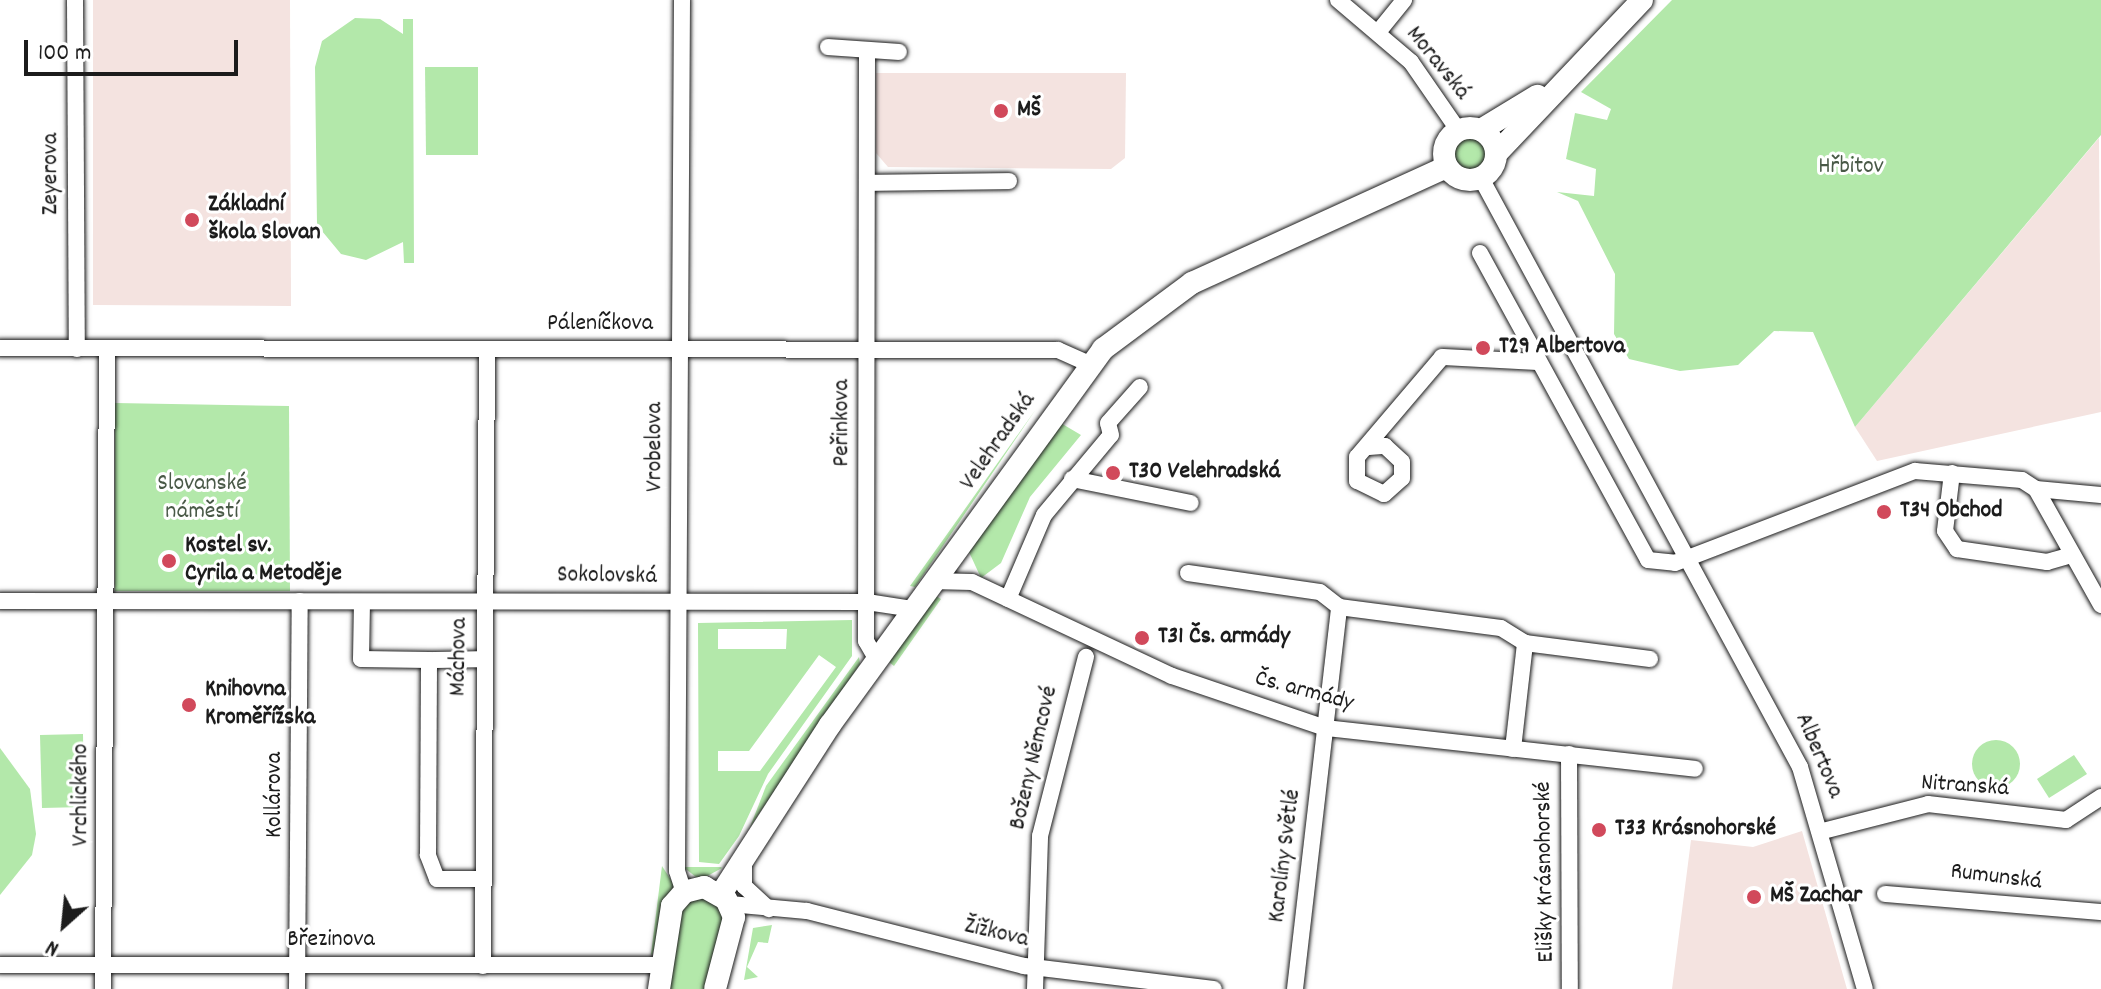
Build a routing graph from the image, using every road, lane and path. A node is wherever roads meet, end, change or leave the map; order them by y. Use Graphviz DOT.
graph roads {
  1 [pos="75,0"];
  2 [pos="682,0"];
  3 [pos="1338,0"];
  4 [pos="1404,0"];
  5 [pos="1642,0"];
  6 [pos="1379,31"];
  7 [pos="1596,46"];
  8 [pos="828,47"];
  9 [pos="899,52"];
  10 [pos="867,55"];
  11 [pos="1470,130"];
  12 [pos="1496,154"];
  13 [pos="1447,167"];
  14 [pos="1481,178"];
  15 [pos="1009,181"];
  16 [pos="867,183"];
  17 [pos="1480,253"];
  18 [pos="0,348"];
  19 [pos="77,349"];
  20 [pos="107,349"];
  21 [pos="680,349"];
  22 [pos="487,350"];
  23 [pos="867,350"];
  24 [pos="1539,362"];
  25 [pos="1089,364"];
  26 [pos="1140,387"];
  27 [pos="1369,447"];
  28 [pos="1952,473"];
  29 [pos="1072,479"];
  30 [pos="2036,489"];
  31 [pos="2101,495"];
  32 [pos="1191,503"];
  33 [pos="961,541"];
  34 [pos="2072,555"];
  35 [pos="1690,558"];
  36 [pos="1188,573"];
  37 [pos="932,581"];
  38 [pos="972,582"];
  39 [pos="1008,599"];
  40 [pos="485,600"];
  41 [pos="0,601"];
  42 [pos="300,601"];
  43 [pos="107,602"];
  44 [pos="362,602"];
  45 [pos="679,602"];
  46 [pos="867,602"];
  47 [pos="2101,605"];
  48 [pos="1339,607"];
  49 [pos="913,609"];
  50 [pos="1525,643"];
  51 [pos="1086,657"];
  52 [pos="484,659"];
  53 [pos="1650,659"];
  54 [pos="429,660"];
  55 [pos="877,660"];
  56 [pos="1326,728"];
  57 [pos="1513,749"];
  58 [pos="1569,754"];
  59 [pos="1695,769"];
  60 [pos="2101,797"];
  61 [pos="1823,831"];
  62 [pos="744,854"];
  63 [pos="483,879"];
  64 [pos="684,892"];
  65 [pos="1885,894"];
  66 [pos="725,899"];
  67 [pos="771,910"];
  68 [pos="2101,912"];
  69 [pos="731,933"];
  70 [pos="298,964"];
  71 [pos="0,965"];
  72 [pos="106,965"];
  73 [pos="662,965"];
  74 [pos="483,966"];
  75 [pos="1036,967"];
  76 [pos="103,989"];
  77 [pos="297,989"];
  78 [pos="659,989"];
  79 [pos="715,989"];
  80 [pos="1035,989"];
  81 [pos="1214,989"];
  82 [pos="1295,989"];
  83 [pos="1570,989"];
  84 [pos="1865,989"];
  1 -- 19 [label="street, Zeyerova"];
  2 -- 21 [label="street, Vrobelova"];
  3 -- 6 [label="street, Moravská"];
  4 -- 6 [label="street"];
  5 -- 7 [label="main road"];
  6 -- 11 [label="street, Moravská"];
  7 -- 11 [label="main road"];
  7 -- 12 [label="main road"];
  8 -- 10 [label="street"];
  9 -- 10 [label="street"];
  10 -- 16 [label="street, Peřinkova"];
  11 -- 12 [label="main road"];
  11 -- 13 [label="main road"];
  12 -- 14 [label="main road"];
  13 -- 14 [label="main road"];
  13 -- 25 [label="main road, Velehradská"];
  14 -- 35 [label="street, Albertova"];
  15 -- 16 [label="street"];
  16 -- 23 [label="street, Peřinkova"];
  17 -- 24 [label="street"];
  18 -- 19 [label="street, Páleníčkova"];
  19 -- 20 [label="street, Páleníčkova"];
  20 -- 22 [label="street, Páleníčkova"];
  20 -- 43 [label="street"];
  21 -- 22 [label="street, Páleníčkova"];
  21 -- 23 [label="street, Páleníčkova"];
  21 -- 45 [label="street, Vrobelova"];
  22 -- 40 [label="street, Máchova"];
  23 -- 25 [label="street, Páleníčkova"];
  23 -- 46 [label="street, Peřinkova"];
  24 -- 27 [label="street"];
  24 -- 35 [label="street"];
  25 -- 33 [label="main road, Velehradská"];
  26 -- 29 [label="street"];
  28 -- 30 [label="street"];
  28 -- 34 [label="street"];
  28 -- 35 [label="street"];
  29 -- 32 [label="street"];
  29 -- 39 [label="street"];
  30 -- 31 [label="street"];
  30 -- 34 [label="street"];
  33 -- 37 [label="main road, Velehradská"];
  33 -- 38 [label="street"];
  34 -- 47 [label="street"];
  35 -- 61 [label="street, Albertova"];
  36 -- 48 [label="street"];
  37 -- 38 [label="street"];
  37 -- 49 [label="main road, Velehradská"];
  38 -- 39 [label="street, Čs. armády"];
  39 -- 56 [label="street, Čs. armády"];
  40 -- 44 [label="street, Sokolovská"];
  40 -- 45 [label="street, Sokolovská"];
  40 -- 52 [label="street, Máchova"];
  41 -- 43 [label="street"];
  42 -- 43 [label="street"];
  42 -- 44 [label="street, Sokolovská"];
  42 -- 70 [label="street, Kollárova"];
  43 -- 72 [label="street, Vrchlického"];
  44 -- 54 [label="street"];
  45 -- 46 [label="street, Sokolovská"];
  45 -- 64 [label="street, Vrobelova"];
  46 -- 49 [label="street, Sokolovská"];
  46 -- 55 [label="street, Peřinkova"];
  48 -- 50 [label="street"];
  48 -- 56 [label="street, Karolíny Světlé"];
  49 -- 55 [label="main road, Velehradská"];
  50 -- 53 [label="street"];
  50 -- 57 [label="street"];
  51 -- 75 [label="street, Boženy Němcové"];
  52 -- 54 [label="street"];
  52 -- 63 [label="street, Máchova"];
  54 -- 63 [label="street"];
  55 -- 62 [label="main road, Velehradská"];
  56 -- 57 [label="street, Čs. armády"];
  56 -- 82 [label="street, Karolíny Světlé"];
  57 -- 58 [label="street, Čs. armády"];
  58 -- 59 [label="street, Čs. armády"];
  58 -- 83 [label="street, Elišky Krásnohorské"];
  60 -- 61 [label="street, Nitranská"];
  61 -- 84 [label="street, Albertova"];
  62 -- 66 [label="main road, Velehradská"];
  62 -- 67 [label="street"];
  63 -- 74 [label="street, Máchova"];
  64 -- 66 [label="main road"];
  64 -- 73 [label="main road"];
  65 -- 68 [label="street, Rumunská"];
  66 -- 67 [label="street, Žižkova"];
  66 -- 69 [label="main road"];
  67 -- 69 [label="street"];
  67 -- 75 [label="street, Žižkova"];
  69 -- 79 [label="main road"];
  70 -- 72 [label="street, Březinova"];
  70 -- 74 [label="street, Březinova"];
  70 -- 77 [label="street, Kollárova"];
  71 -- 72 [label="street, Březinova"];
  72 -- 76 [label="street, Vrchlického"];
  73 -- 74 [label="street, Březinova"];
  73 -- 78 [label="main road"];
  75 -- 80 [label="street, Boženy Němcové"];
  75 -- 81 [label="street, Žižkova"];
}
